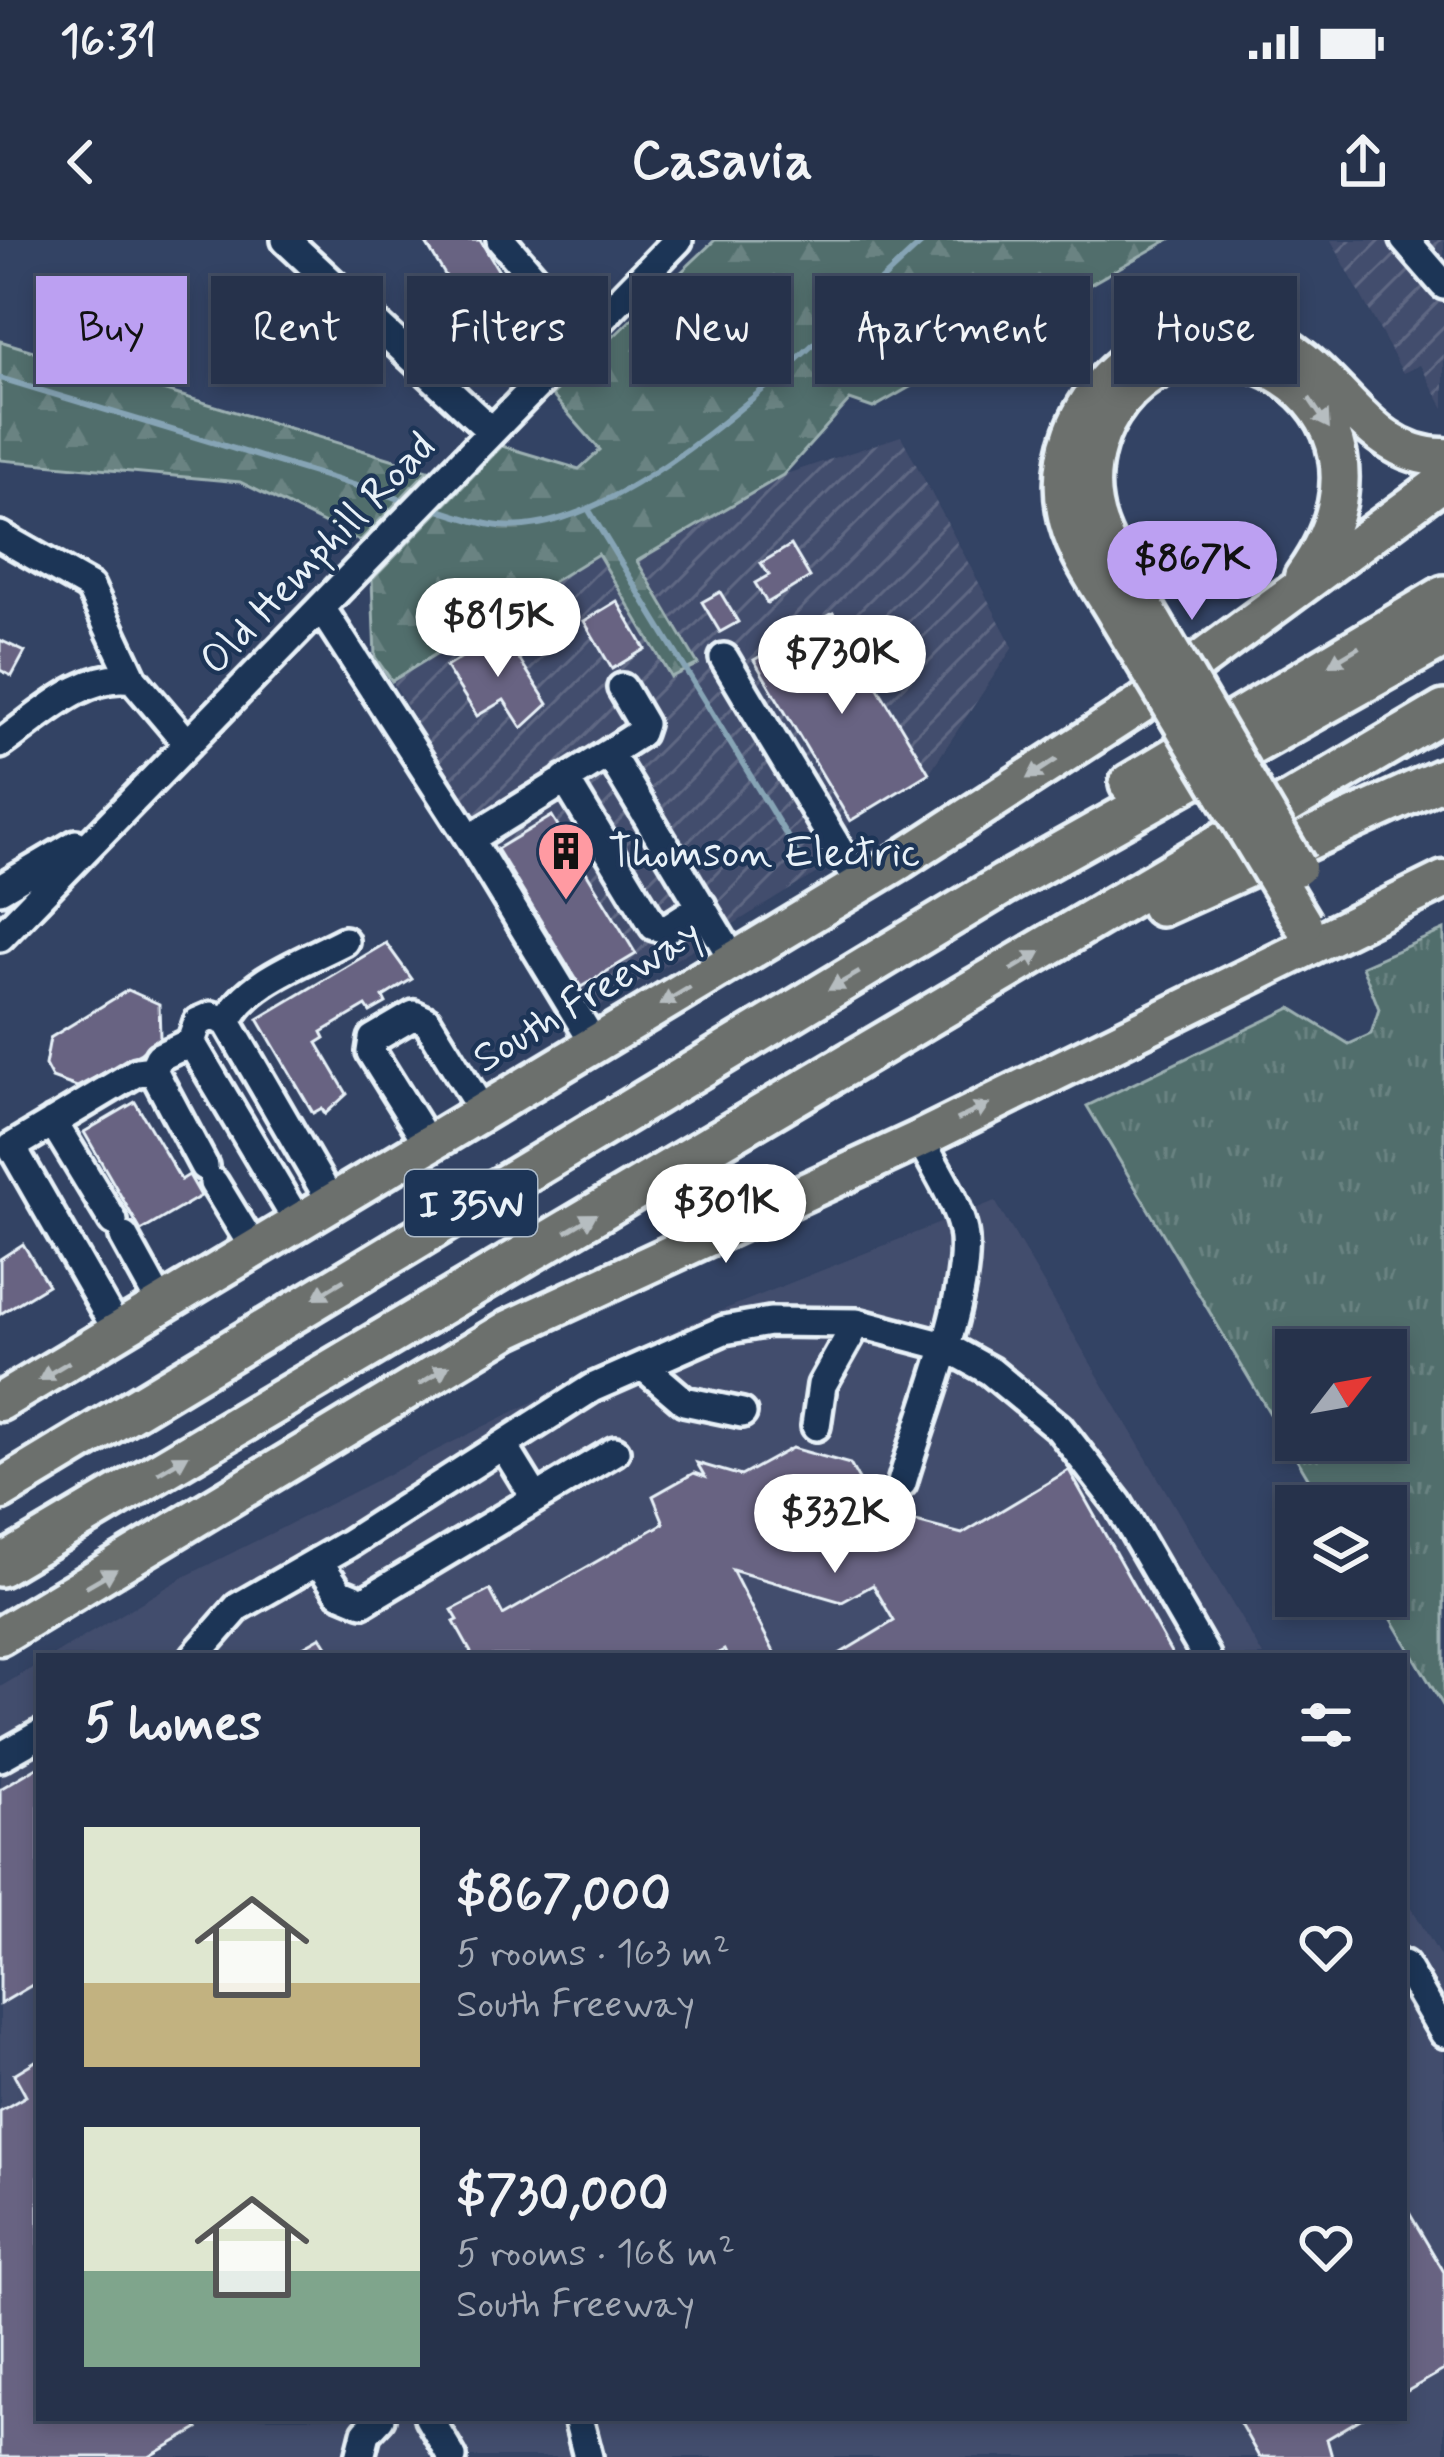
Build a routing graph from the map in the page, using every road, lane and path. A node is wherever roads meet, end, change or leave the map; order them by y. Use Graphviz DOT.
graph roads {
  1 [pos="286,240"];
  2 [pos="501,240"];
  3 [pos="678,240"];
  4 [pos="1405,240"];
  5 [pos="532,276"];
  6 [pos="1444,285"];
  7 [pos="608,311"];
  8 [pos="537,384"];
  9 [pos="491,431"];
  10 [pos="1444,457"];
  11 [pos="1444,482"];
  12 [pos="0,536"];
  13 [pos="1444,596"];
  14 [pos="1286,600"];
  15 [pos="321,608"];
  16 [pos="1130,610"];
  17 [pos="1444,637"];
  18 [pos="724,658"];
  19 [pos="133,679"];
  20 [pos="622,688"];
  21 [pos="1444,711"];
  22 [pos="0,744"];
  23 [pos="188,744"];
  24 [pos="609,753"];
  25 [pos="1444,778"];
  26 [pos="565,779"];
  27 [pos="116,819"];
  28 [pos="470,839"];
  29 [pos="1444,880"];
  30 [pos="1004,884"];
  31 [pos="860,885"];
  32 [pos="0,889"];
  33 [pos="702,907"];
  34 [pos="1086,925"];
  35 [pos="1319,928"];
  36 [pos="0,937"];
  37 [pos="344,940"];
  38 [pos="734,961"];
  39 [pos="226,1022"];
  40 [pos="190,1042"];
  41 [pos="596,1045"];
  42 [pos="153,1070"];
  43 [pos="483,1112"];
  44 [pos="53,1122"];
  45 [pos="920,1139"];
  46 [pos="429,1145"];
  47 [pos="332,1204"];
  48 [pos="299,1223"];
  49 [pos="255,1250"];
  50 [pos="162,1306"];
  51 [pos="857,1323"];
  52 [pos="118,1332"];
  53 [pos="945,1346"];
  54 [pos="644,1366"];
  55 [pos="0,1402"];
  56 [pos="742,1413"];
  57 [pos="816,1426"];
  58 [pos="503,1445"];
  59 [pos="615,1451"];
  60 [pos="902,1483"];
  61 [pos="0,1490"];
  62 [pos="535,1497"];
  63 [pos="318,1561"];
  64 [pos="0,1566"];
  65 [pos="0,1636"];
  66 [pos="198,1653"];
  67 [pos="1205,1653"];
  68 [pos="36,1737"];
  69 [pos="0,1757"];
  70 [pos="1407,1970"];
  71 [pos="1444,2032"];
  72 [pos="377,2421"];
  73 [pos="431,2421"];
  74 [pos="579,2421"];
  75 [pos="360,2457"];
  76 [pos="452,2457"];
  77 [pos="588,2457"];
  1 -- 9 [label="street"];
  2 -- 5 [label="street"];
  3 -- 7 [label="street, Old Hemphill Road"];
  4 -- 6 [label="street"];
  8 -- 9 [label="street, Old Hemphill Road"];
  9 -- 15 [label="street, Old Hemphill Road"];
  10 -- 16 [label="main road"];
  11 -- 14 [label="main road, South Freeway"];
  12 -- 19 [label="street"];
  13 -- 30 [label="highway, one-way"];
  16 -- 14 [label="main road, one-way"];
  14 -- 31 [label="main road, South Freeway, one-way"];
  15 -- 23 [label="street, Old Hemphill Road"];
  15 -- 28 [label="street"];
  16 -- 35 [label="main road, bridge"];
  17 -- 30 [label="highway, I 35W"];
  18 -- 31 [label="street"];
  19 -- 22 [label="street"];
  19 -- 23 [label="street"];
  20 -- 24 [label="street"];
  21 -- 34 [label="highway, I 35W"];
  23 -- 27 [label="street, Old Hemphill Road"];
  24 -- 26 [label="street"];
  24 -- 33 [label="street"];
  25 -- 34 [label="highway"];
  26 -- 28 [label="street"];
  26 -- 33 [label="street"];
  27 -- 32 [label="street, Old Hemphill Road"];
  27 -- 36 [label="street, Old Hemphill Road"];
  28 -- 41 [label="street"];
  29 -- 35 [label="main road"];
  30 -- 61 [label="highway, I 35W, one-way"];
  31 -- 38 [label="main road, South Freeway"];
  33 -- 38 [label="street"];
  64 -- 34 [label="highway, I 35W, one-way"];
  45 -- 35 [label="main road, one-way"];
  37 -- 39 [label="street"];
  38 -- 41 [label="main road, South Freeway, one-way"];
  39 -- 40 [label="street"];
  39 -- 47 [label="street"];
  40 -- 42 [label="street"];
  40 -- 48 [label="street"];
  41 -- 43 [label="main road, South Freeway"];
  42 -- 44 [label="street"];
  42 -- 49 [label="street"];
  43 -- 46 [label="main road, South Freeway"];
  43 -- 46 [label="street"];
  44 -- 50 [label="street"];
  44 -- 52 [label="street"];
  45 -- 53 [label="street"];
  65 -- 45 [label="main road, one-way"];
  46 -- 47 [label="main road, South Freeway"];
  47 -- 48 [label="main road, South Freeway"];
  48 -- 49 [label="main road, South Freeway"];
  49 -- 50 [label="main road, South Freeway"];
  50 -- 52 [label="main road, South Freeway"];
  51 -- 53 [label="street"];
  51 -- 54 [label="street"];
  51 -- 57 [label="street"];
  52 -- 55 [label="main road, South Freeway, one-way"];
  53 -- 60 [label="street"];
  53 -- 67 [label="street"];
  54 -- 56 [label="street"];
  54 -- 58 [label="street"];
  58 -- 62 [label="street"];
  58 -- 63 [label="street"];
  59 -- 62 [label="street"];
  62 -- 63 [label="street"];
  63 -- 66 [label="street"];
  68 -- 69 [label="street"];
  70 -- 71 [label="street"];
  72 -- 75 [label="street"];
  73 -- 76 [label="street"];
  74 -- 77 [label="street"];
}
